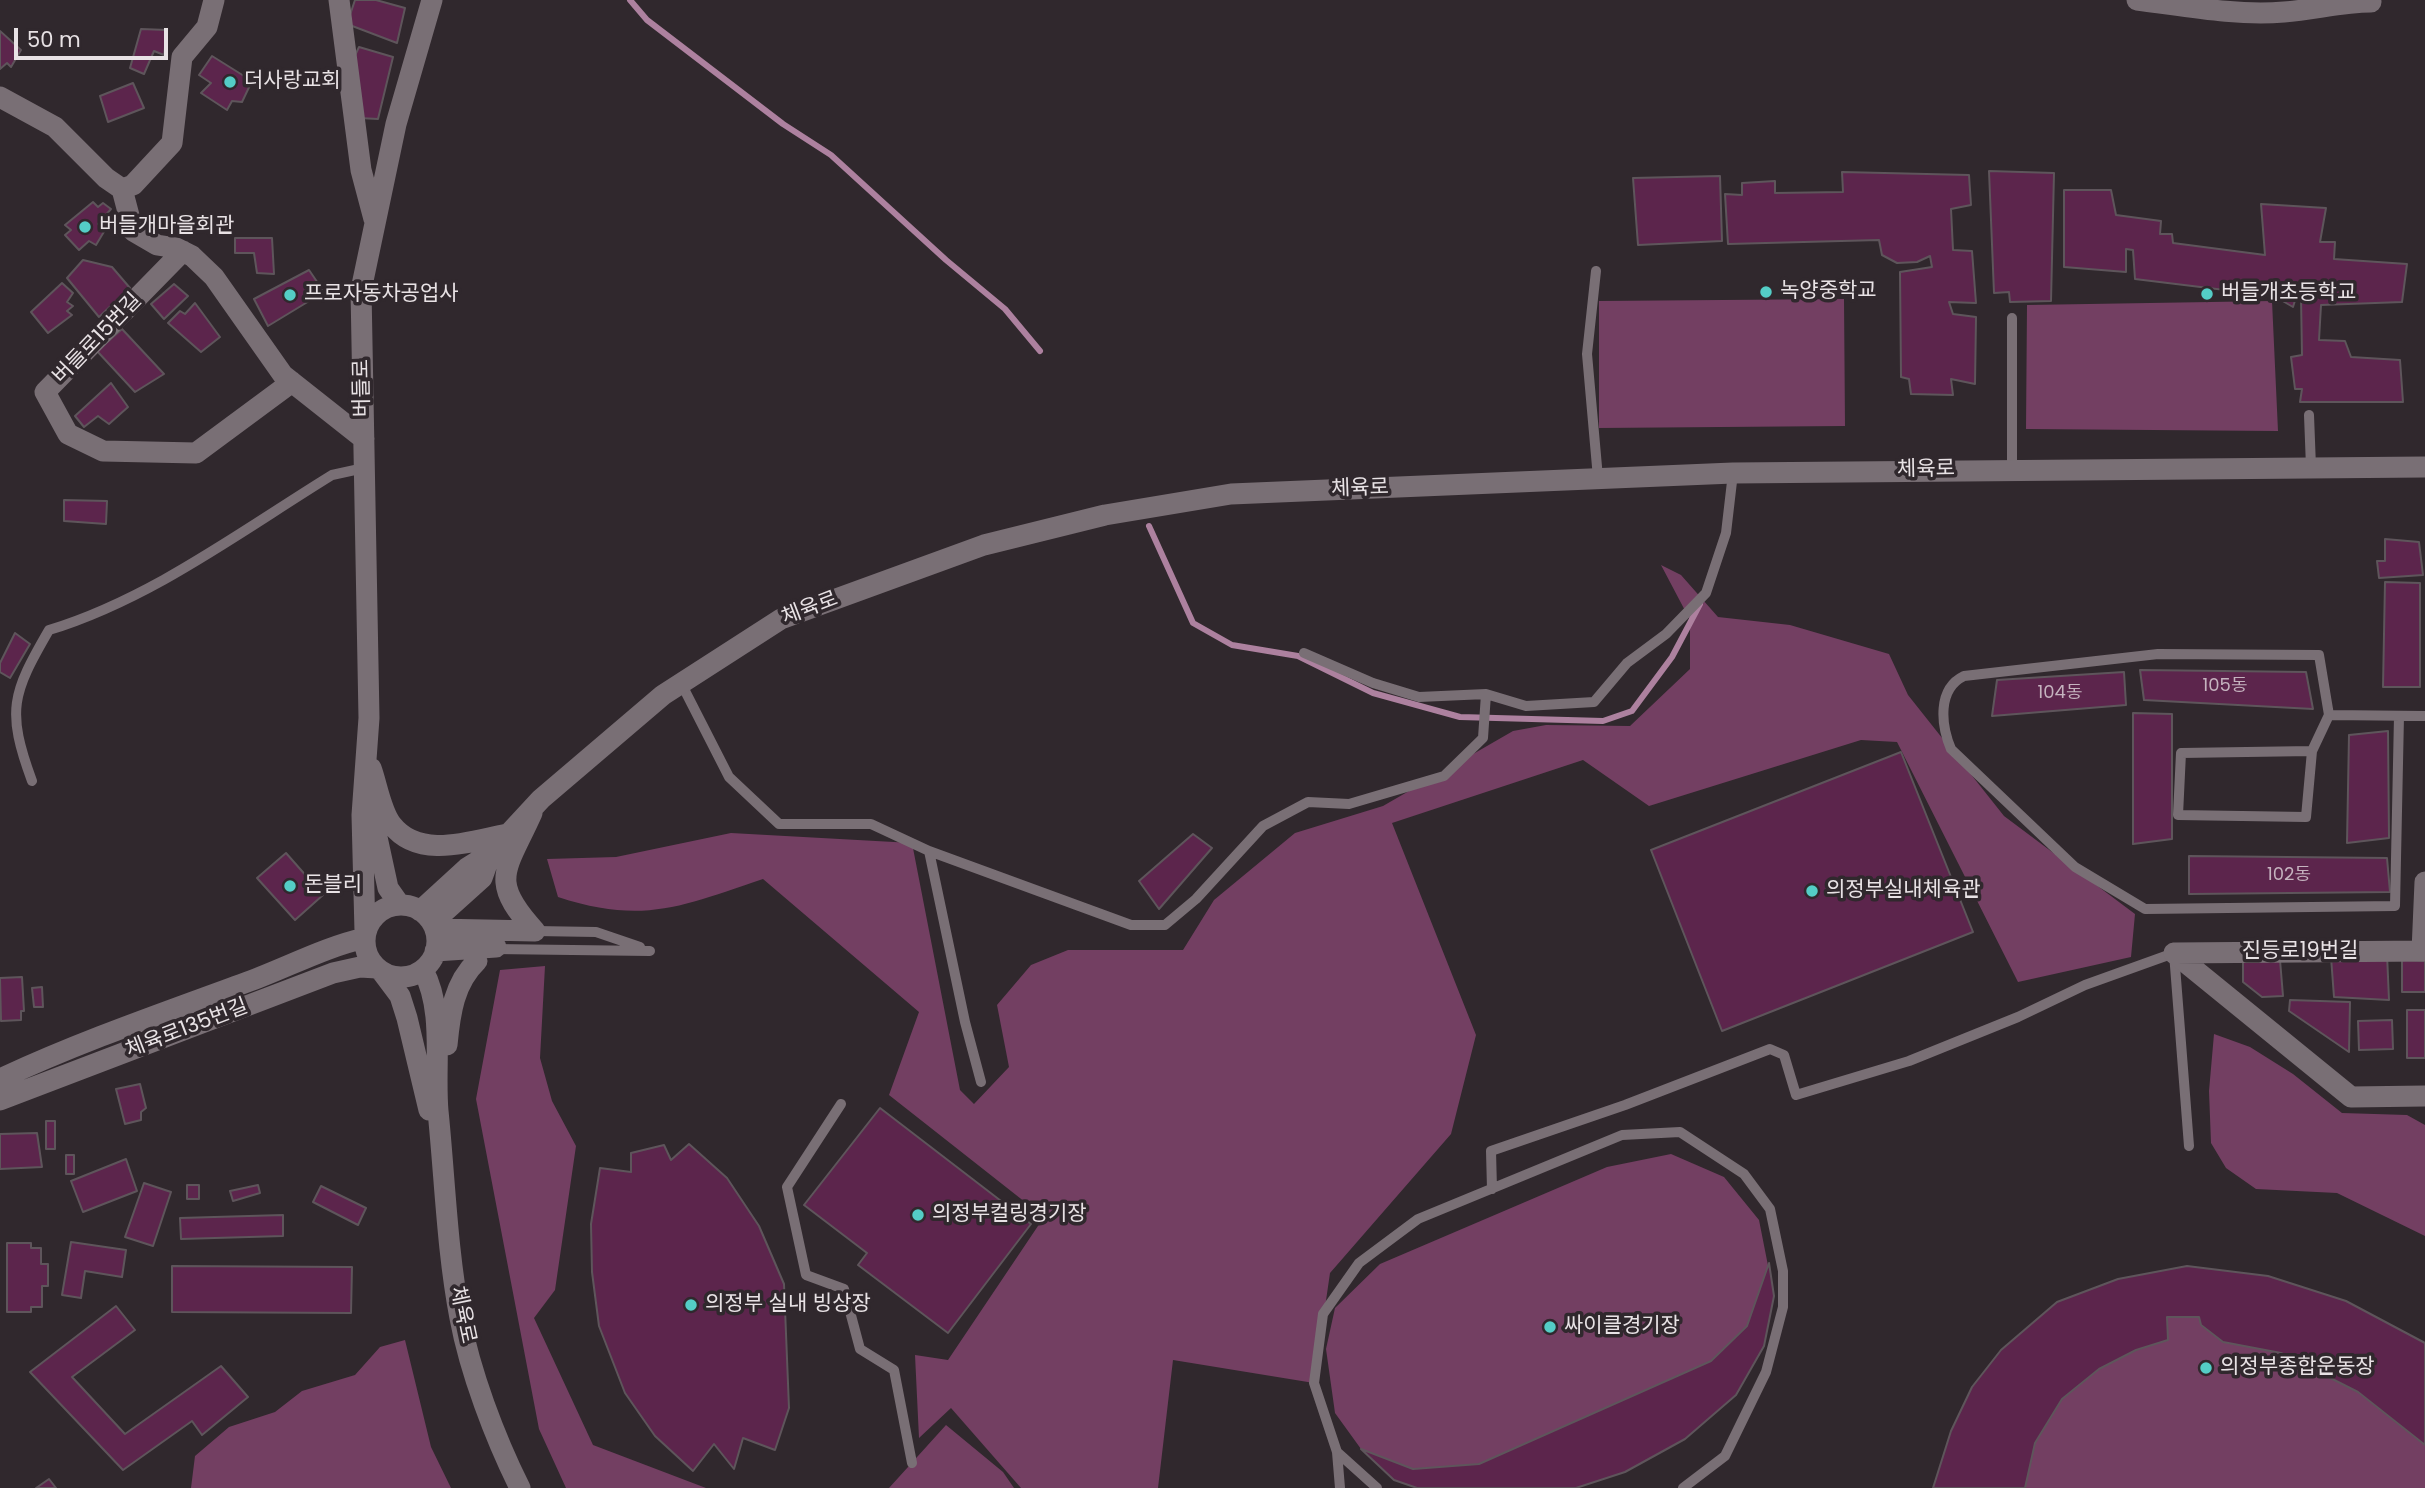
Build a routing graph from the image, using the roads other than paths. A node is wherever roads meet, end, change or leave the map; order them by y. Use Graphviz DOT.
graph roads {
  1 [pos="214,0"];
  2 [pos="339,0"];
  3 [pos="432,0"];
  4 [pos="2137,0"];
  5 [pos="2370,1"];
  6 [pos="4,99"];
  7 [pos="122,189"];
  8 [pos="375,224"];
  9 [pos="183,251"];
  10 [pos="1596,271"];
  11 [pos="2012,318"];
  12 [pos="292,382"];
  13 [pos="2309,415"];
  14 [pos="364,439"];
  15 [pos="2311,467"];
  16 [pos="2425,467"];
  17 [pos="364,468"];
  18 [pos="2011,470"];
  19 [pos="1733,472"];
  20 [pos="1598,478"];
  21 [pos="1304,653"];
  22 [pos="681,683"];
  23 [pos="1485,699"];
  24 [pos="2329,715"];
  25 [pos="2399,716"];
  26 [pos="2425,716"];
  27 [pos="2312,751"];
  28 [pos="368,758"];
  29 [pos="32,781"];
  30 [pos="366,785"];
  31 [pos="541,799"];
  32 [pos="507,834"];
  33 [pos="929,851"];
  34 [pos="2425,882"];
  35 [pos="422,917"];
  36 [pos="535,932"];
  37 [pos="365,935"];
  38 [pos="496,947"];
  39 [pos="435,951"];
  40 [pos="2423,951"];
  41 [pos="2174,953"];
  42 [pos="477,961"];
  43 [pos="379,970"];
  44 [pos="423,970"];
  45 [pos="0,1079"];
  46 [pos="981,1082"];
  47 [pos="2425,1096"];
  48 [pos="0,1100"];
  49 [pos="841,1104"];
  50 [pos="440,1134"];
  51 [pos="2189,1146"];
  52 [pos="1492,1189"];
  53 [pos="1337,1452"];
  54 [pos="912,1463"];
  55 [pos="520,1488"];
  56 [pos="1340,1488"];
  57 [pos="1377,1488"];
  58 [pos="1683,1488"];
  1 -- 7 [label="street"];
  2 -- 8 [label="street"];
  3 -- 8 [label="street, 버들로"];
  4 -- 5 [label="street"];
  6 -- 7 [label="street"];
  7 -- 9 [label="street"];
  8 -- 14 [label="street, 버들로"];
  9 -- 12 [label="street"];
  9 -- 12 [label="street, 버들로15번길"];
  10 -- 20 [label="lane"];
  11 -- 18 [label="lane"];
  12 -- 14 [label="street"];
  13 -- 15 [label="lane"];
  14 -- 17 [label="street, 버들로"];
  15 -- 16 [label="street, 체육로"];
  15 -- 18 [label="street, 체육로"];
  17 -- 28 [label="street, 버들로"];
  17 -- 29 [label="lane"];
  18 -- 19 [label="street, 체육로"];
  19 -- 20 [label="street, 체육로"];
  19 -- 23 [label="lane"];
  20 -- 22 [label="street, 체육로"];
  21 -- 23 [label="lane"];
  22 -- 31 [label="street, 체육로"];
  22 -- 33 [label="lane"];
  23 -- 33 [label="lane"];
  24 -- 25 [label="lane"];
  24 -- 25 [label="lane"];
  24 -- 27 [label="lane"];
  25 -- 26 [label="lane"];
  27 -- 27 [label="lane"];
  28 -- 30 [label="street, 버들로"];
  28 -- 32 [label="street"];
  30 -- 35 [label="street"];
  30 -- 37 [label="street"];
  31 -- 32 [label="street, 체육로"];
  31 -- 36 [label="street"];
  32 -- 35 [label="street, 체육로"];
  33 -- 46 [label="lane"];
  34 -- 40 [label="street"];
  35 -- 36 [label="street"];
  35 -- 37 [label="street"];
  35 -- 39 [label="street"];
  36 -- 38 [label="lane"];
  37 -- 43 [label="street"];
  37 -- 45 [label="street, 체육로135번길"];
  38 -- 39 [label="street"];
  38 -- 42 [label="lane"];
  39 -- 44 [label="street"];
  40 -- 41 [label="street, 진등로19번길"];
  41 -- 47 [label="street"];
  41 -- 51 [label="lane"];
  41 -- 52 [label="lane"];
  42 -- 50 [label="street"];
  43 -- 44 [label="street"];
  43 -- 48 [label="street, 체육로135번길"];
  43 -- 50 [label="street"];
  44 -- 50 [label="street"];
  49 -- 54 [label="lane"];
  50 -- 55 [label="street, 체육로"];
  52 -- 53 [label="lane"];
  52 -- 58 [label="lane"];
  53 -- 56 [label="lane"];
  53 -- 57 [label="lane"];
}
